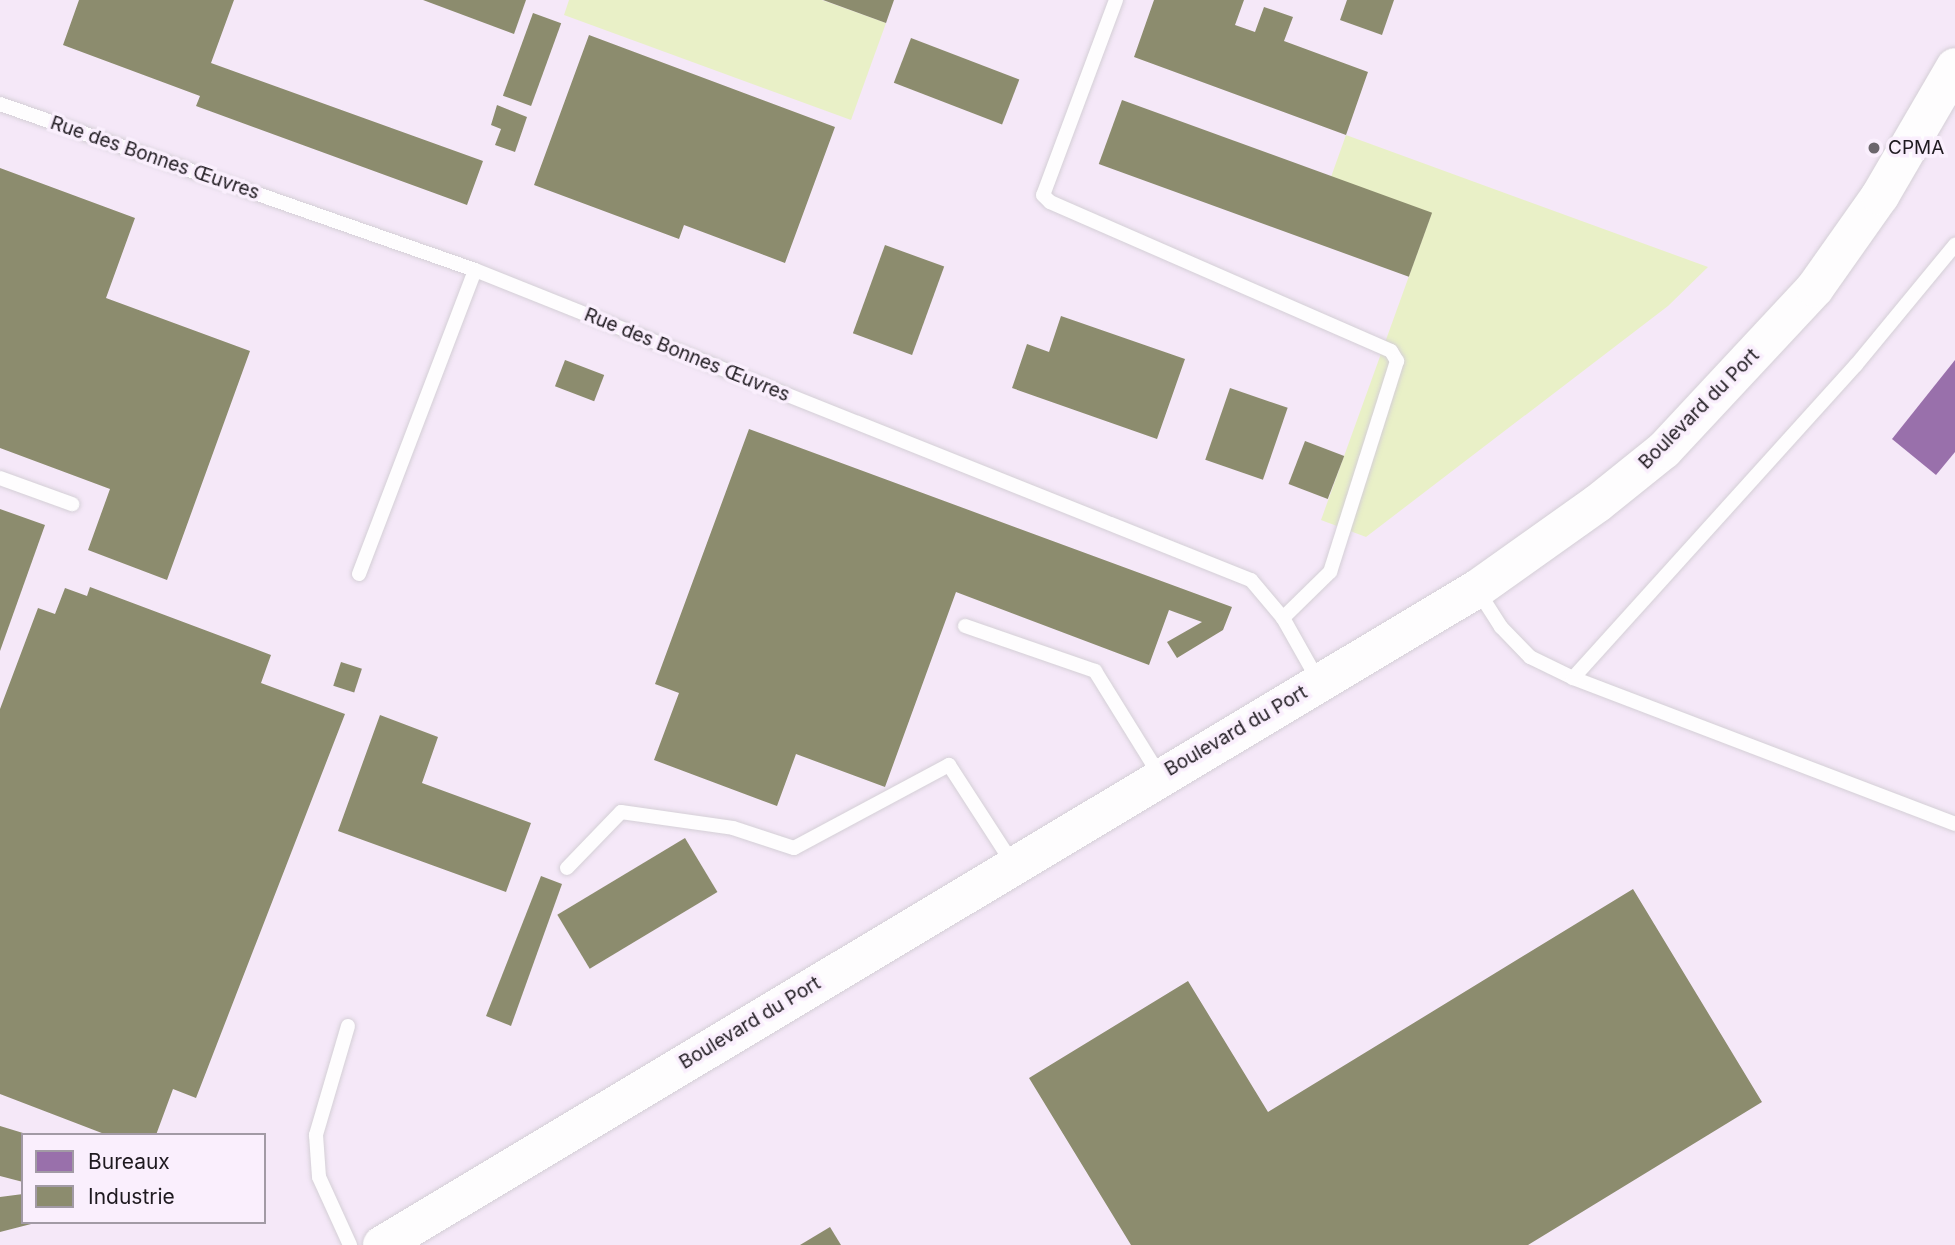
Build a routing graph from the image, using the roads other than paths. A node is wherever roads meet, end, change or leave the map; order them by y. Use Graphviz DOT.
graph roads {
  1 [pos="1116,0"];
  2 [pos="1955,67"];
  3 [pos="0,104"];
  4 [pos="1955,244"];
  5 [pos="475,270"];
  6 [pos="0,478"];
  7 [pos="72,504"];
  8 [pos="359,574"];
  9 [pos="1477,589"];
  10 [pos="1283,618"];
  11 [pos="965,626"];
  12 [pos="1573,678"];
  13 [pos="1319,682"];
  14 [pos="1160,776"];
  15 [pos="1955,824"];
  16 [pos="1013,864"];
  17 [pos="567,869"];
  18 [pos="348,1026"];
  19 [pos="350,1245"];
  20 [pos="382,1245"];
  1 -- 10 [label="lane"];
  2 -- 9 [label="main road, Boulevard du Port"];
  3 -- 5 [label="lane, Rue des Bonnes Œuvres"];
  4 -- 12 [label="lane"];
  5 -- 8 [label="lane"];
  5 -- 10 [label="lane, Rue des Bonnes Œuvres"];
  6 -- 7 [label="lane"];
  9 -- 12 [label="lane"];
  9 -- 13 [label="main road, Boulevard du Port"];
  10 -- 13 [label="lane, Rue des Bonnes Œuvres"];
  11 -- 14 [label="lane"];
  12 -- 15 [label="lane"];
  13 -- 14 [label="main road, Boulevard du Port"];
  14 -- 16 [label="main road, Boulevard du Port"];
  16 -- 17 [label="lane"];
  16 -- 20 [label="main road, Boulevard du Port"];
  18 -- 19 [label="lane"];
}
